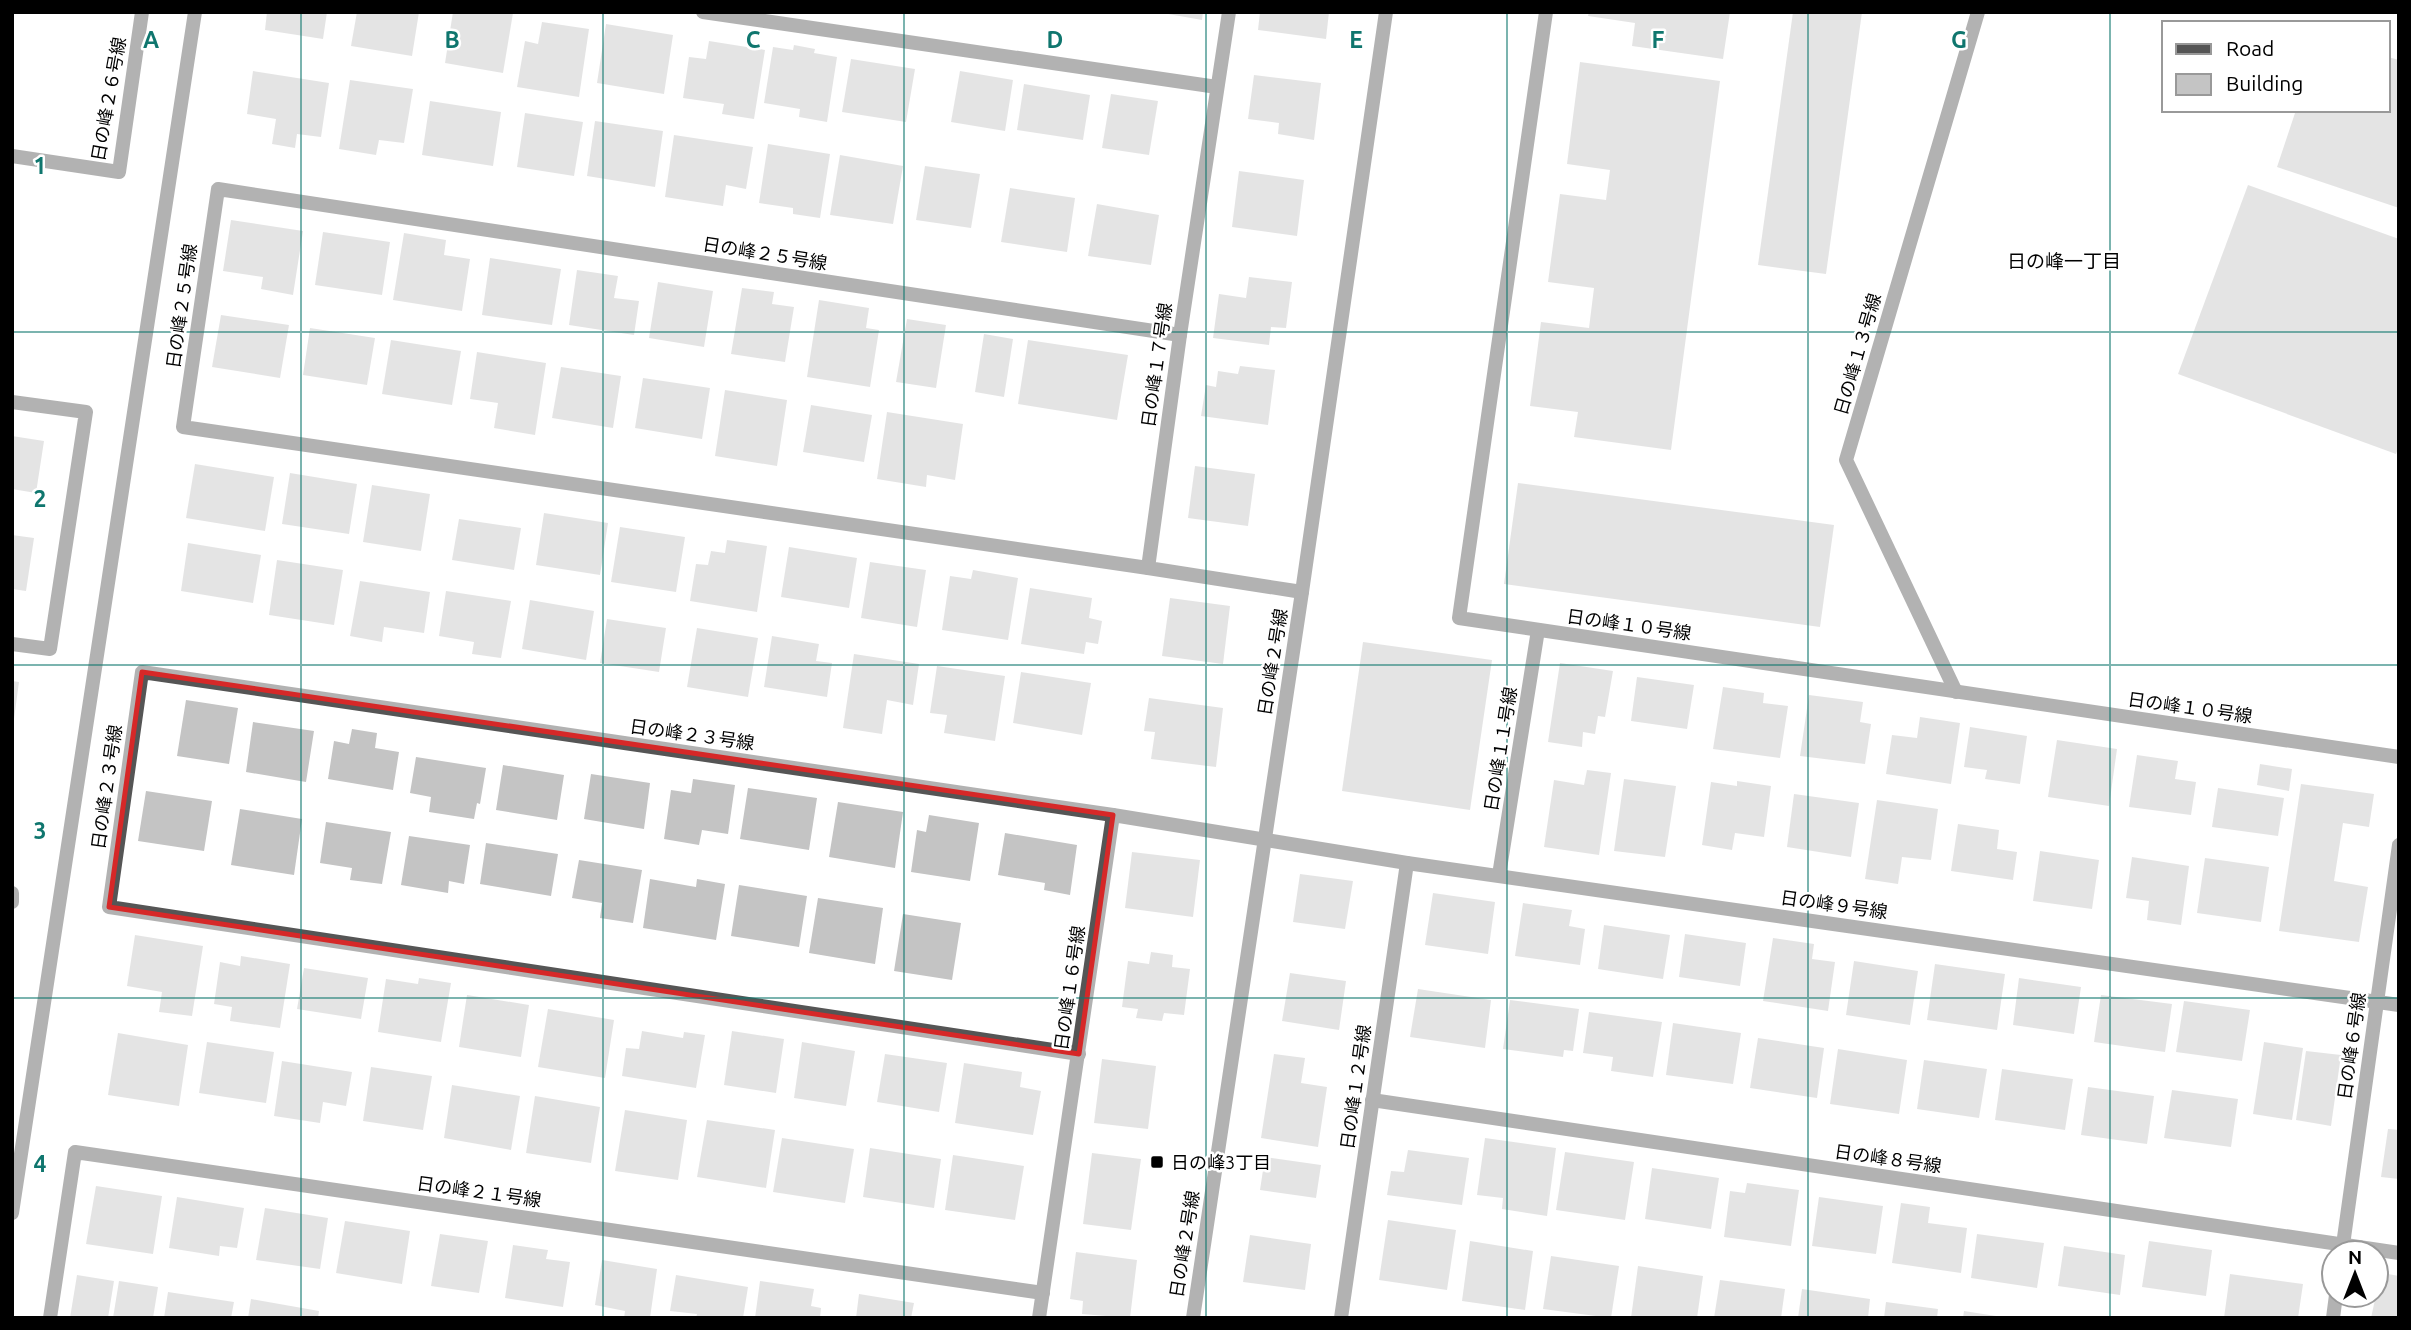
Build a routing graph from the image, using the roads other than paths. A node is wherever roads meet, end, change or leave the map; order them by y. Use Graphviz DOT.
graph roads {
  1 [pos="142,12"];
  2 [pos="195,12"];
  3 [pos="704,12"];
  4 [pos="1229,12"];
  5 [pos="1386,12"];
  6 [pos="1546,12"];
  7 [pos="1978,12"];
  8 [pos="1217,87"];
  9 [pos="12,156"];
  10 [pos="1180,335"];
  11 [pos="12,401"];
  12 [pos="1147,568"];
  13 [pos="1302,592"];
  14 [pos="1538,630"];
  15 [pos="12,644"];
  16 [pos="1956,692"];
  17 [pos="2399,757"];
  18 [pos="1113,816"];
  19 [pos="1265,839"];
  20 [pos="2399,845"];
  21 [pos="1407,863"];
  22 [pos="1499,875"];
  23 [pos="12,893"];
  24 [pos="12,902"];
  25 [pos="2377,1002"];
  26 [pos="2399,1005"];
  27 [pos="1080,1054"];
  28 [pos="1372,1100"];
  29 [pos="12,1213"];
  30 [pos="2344,1239"];
  31 [pos="2320,1245"];
  32 [pos="1043,1293"];
  33 [pos="50,1318"];
  34 [pos="1039,1318"];
  35 [pos="1193,1318"];
  36 [pos="1341,1318"];
  1 -- 9 [label="street, 日の峰２６号線"];
  2 -- 29 [label="street"];
  3 -- 8 [label="street"];
  4 -- 8 [label="street, 日の峰１７号線"];
  5 -- 13 [label="street, 日の峰２号線"];
  6 -- 14 [label="street, 日の峰１０号線"];
  7 -- 16 [label="street, 日の峰１３号線"];
  8 -- 10 [label="street, 日の峰１７号線"];
  10 -- 12 [label="street, 日の峰１７号線"];
  10 -- 12 [label="street, 日の峰２５号線"];
  11 -- 15 [label="street"];
  12 -- 13 [label="street"];
  13 -- 19 [label="street, 日の峰２号線"];
  14 -- 16 [label="street, 日の峰１０号線"];
  14 -- 22 [label="street, 日の峰１１号線"];
  16 -- 17 [label="street, 日の峰１０号線"];
  18 -- 19 [label="street"];
  18 -- 27 [label="street, 日の峰１６号線"];
  18 -- 27 [label="street, 日の峰２３号線"];
  19 -- 21 [label="street, 日の峰９号線"];
  19 -- 35 [label="street, 日の峰２号線"];
  20 -- 25 [label="street, 日の峰６号線"];
  21 -- 22 [label="street, 日の峰９号線"];
  21 -- 28 [label="street, 日の峰１２号線"];
  22 -- 25 [label="street, 日の峰９号線"];
  23 -- 24 [label="street"];
  25 -- 26 [label="street, 日の峰９号線"];
  25 -- 30 [label="street, 日の峰６号線"];
  27 -- 32 [label="street, 日の峰１６号線"];
  28 -- 31 [label="street, 日の峰８号線"];
  28 -- 36 [label="street, 日の峰１２号線"];
  32 -- 33 [label="street, 日の峰２１号線"];
  32 -- 34 [label="street, 日の峰１６号線"];
}
